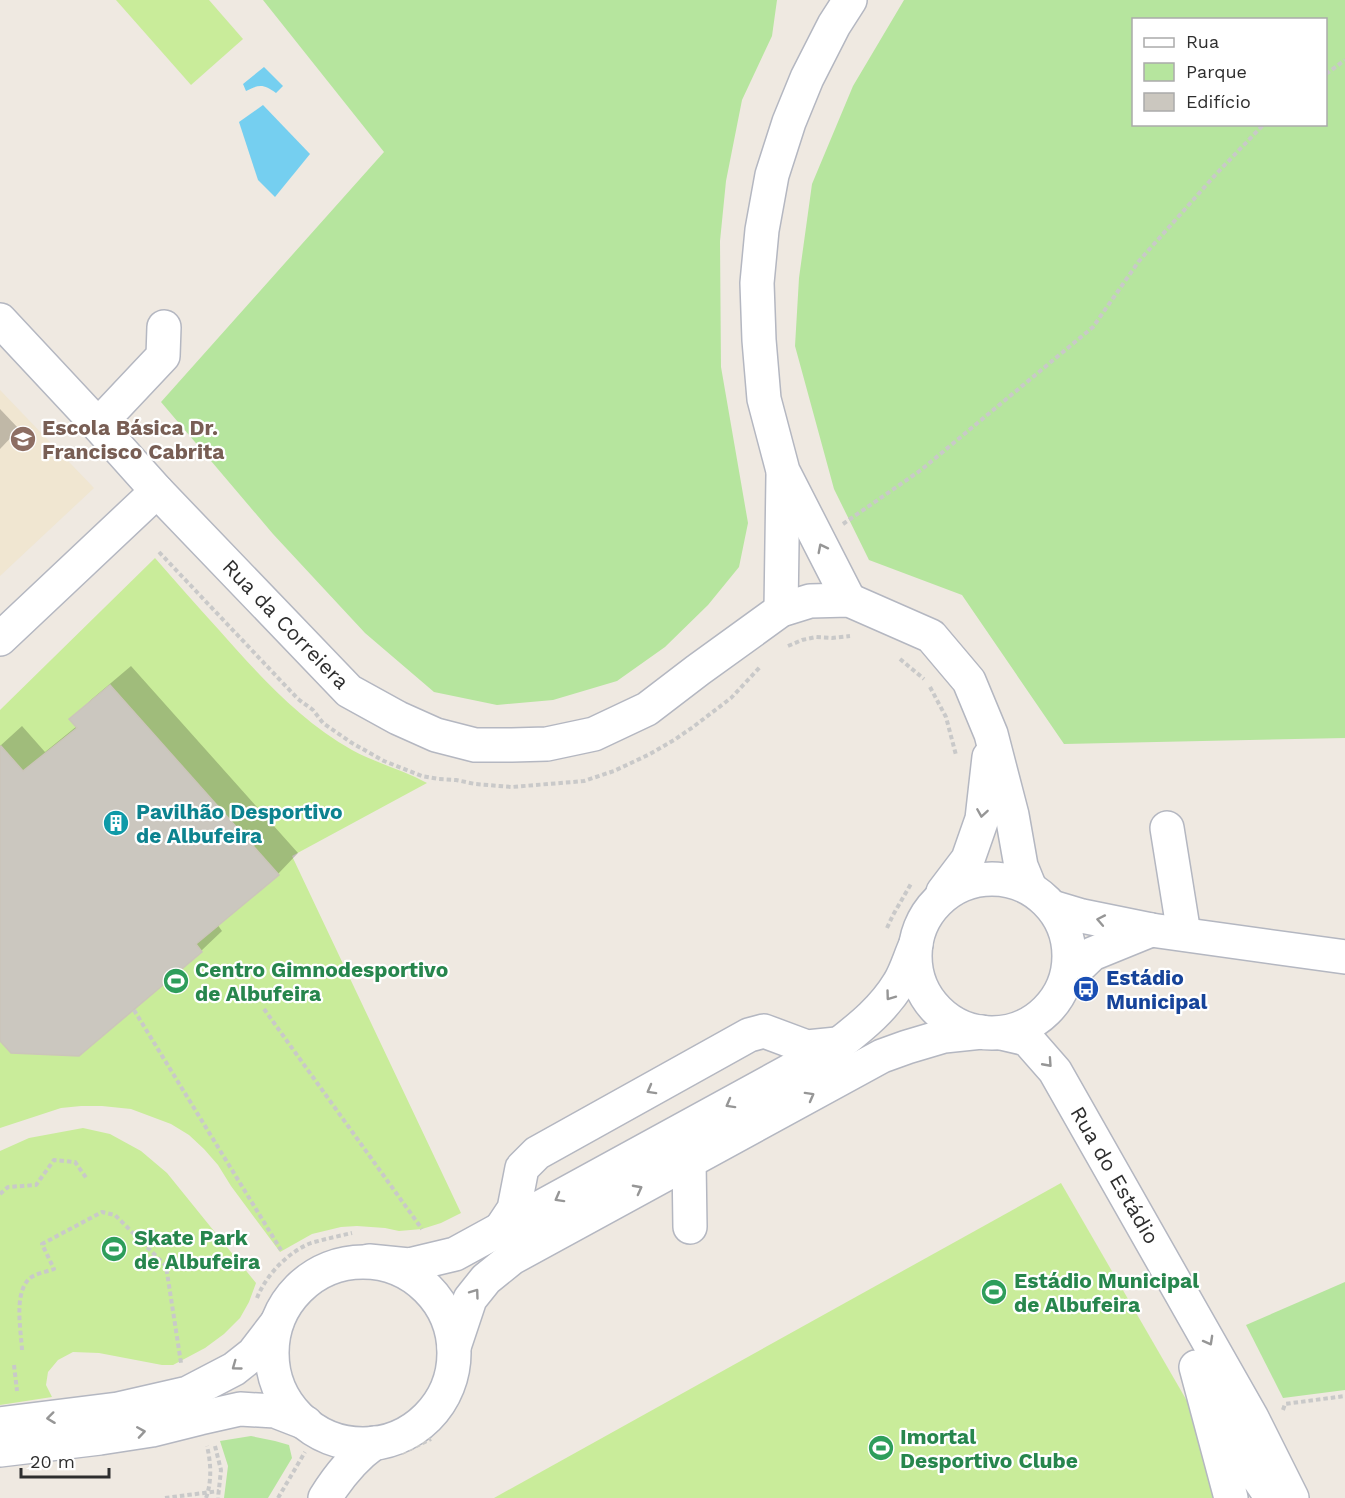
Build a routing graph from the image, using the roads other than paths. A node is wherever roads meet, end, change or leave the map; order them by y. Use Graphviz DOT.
graph roads {
  1 [pos="834,8"];
  2 [pos="0,320"];
  3 [pos="164,327"];
  4 [pos="98,425"];
  5 [pos="783,471"];
  6 [pos="157,490"];
  7 [pos="849,600"];
  8 [pos="781,610"];
  9 [pos="0,639"];
  10 [pos="991,734"];
  11 [pos="1167,828"];
  12 [pos="927,888"];
  13 [pos="1041,897"];
  14 [pos="1151,930"];
  15 [pos="1184,934"];
  16 [pos="901,940"];
  17 [pos="1345,957"];
  18 [pos="1067,978"];
  19 [pos="992,1032"];
  20 [pos="839,1044"];
  21 [pos="689,1161"];
  22 [pos="690,1227"];
  23 [pos="500,1230"];
  24 [pos="369,1261"];
  25 [pos="265,1315"];
  26 [pos="454,1347"];
  27 [pos="0,1424"];
  28 [pos="306,1424"];
  29 [pos="374,1443"];
  30 [pos="0,1450"];
  31 [pos="325,1498"];
  32 [pos="1232,1498"];
  33 [pos="1272,1498"];
  34 [pos="1292,1498"];
  1 -- 5 [label="street"];
  2 -- 4 [label="street, Rua da Correiera"];
  3 -- 4 [label="street"];
  4 -- 6 [label="street, Rua da Correiera"];
  7 -- 5 [label="street, one-way"];
  5 -- 8 [label="street"];
  6 -- 8 [label="street, Rua da Correiera"];
  6 -- 9 [label="street"];
  7 -- 8 [label="street, Rua da Correiera"];
  7 -- 10 [label="street, Rua da Correiera"];
  10 -- 12 [label="street, one-way"];
  10 -- 13 [label="street, Rua da Correiera"];
  11 -- 15 [label="street"];
  12 -- 13 [label="street, Rua do Estádio"];
  12 -- 16 [label="street, Rua do Estádio"];
  14 -- 13 [label="street, Rua do Estádio, one-way"];
  13 -- 18 [label="street, Rua do Estádio"];
  14 -- 15 [label="street, Rua do Estádio"];
  14 -- 18 [label="street, Rua do Estádio"];
  15 -- 17 [label="street, Rua do Estádio"];
  16 -- 19 [label="street, Rua do Estádio"];
  16 -- 20 [label="street, one-way"];
  18 -- 19 [label="street, Rua do Estádio"];
  21 -- 19 [label="street, one-way"];
  19 -- 34 [label="street, Rua do Estádio, one-way"];
  20 -- 23 [label="street, one-way"];
  20 -- 23 [label="street, one-way"];
  21 -- 22 [label="street"];
  26 -- 21 [label="street, one-way"];
  23 -- 24 [label="street"];
  24 -- 25 [label="street"];
  24 -- 26 [label="street"];
  25 -- 27 [label="street, one-way"];
  25 -- 28 [label="street"];
  26 -- 29 [label="street"];
  28 -- 29 [label="street"];
  30 -- 28 [label="street, one-way"];
  29 -- 31 [label="street"];
  32 -- 33 [label="street"];
}
